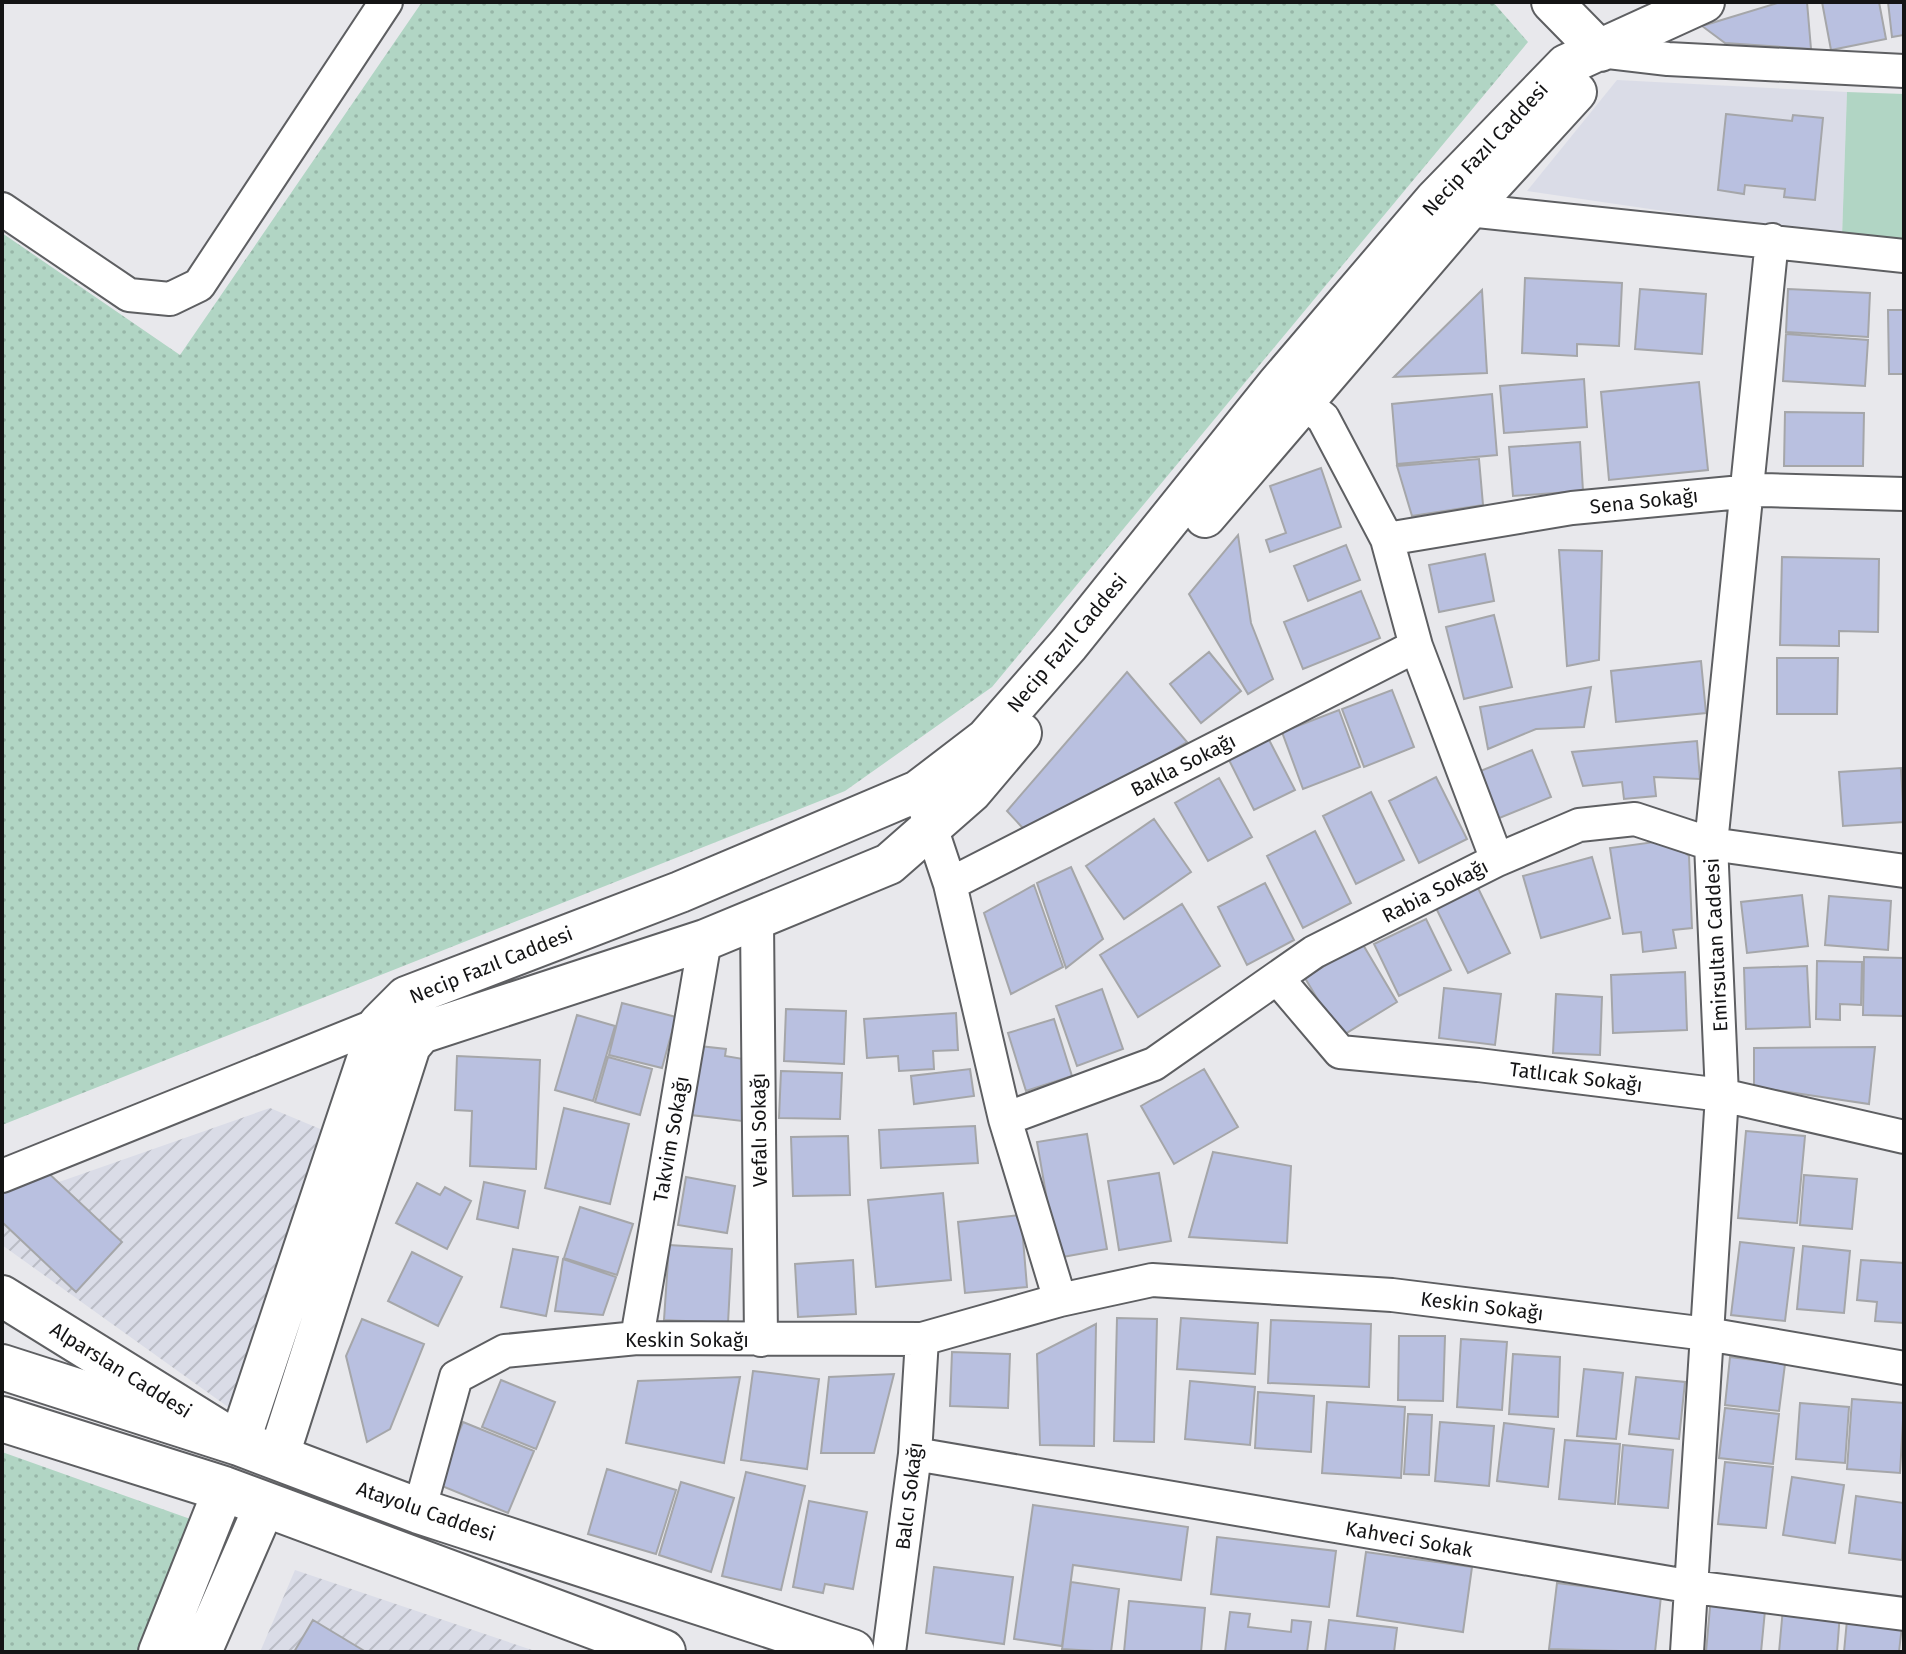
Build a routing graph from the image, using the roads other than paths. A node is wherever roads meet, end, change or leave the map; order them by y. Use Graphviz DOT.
graph roads {
  1 [pos="386,2"];
  2 [pos="1552,2"];
  3 [pos="1704,2"];
  4 [pos="1600,51"];
  5 [pos="1904,71"];
  6 [pos="1452,205"];
  7 [pos="2,209"];
  8 [pos="1772,240"];
  9 [pos="1904,256"];
  10 [pos="1290,393"];
  11 [pos="1746,491"];
  12 [pos="1904,494"];
  13 [pos="1387,539"];
  14 [pos="1416,646"];
  15 [pos="925,809"];
  16 [pos="1711,844"];
  17 [pos="1497,860"];
  18 [pos="1904,871"];
  19 [pos="950,884"];
  20 [pos="757,921"];
  21 [pos="705,940"];
  22 [pos="1278,979"];
  23 [pos="394,1035"];
  24 [pos="1722,1095"];
  25 [pos="1005,1119"];
  26 [pos="1904,1137"];
  27 [pos="2,1176"];
  28 [pos="2,1296"];
  29 [pos="1060,1300"];
  30 [pos="1707,1334"];
  31 [pos="637,1338"];
  32 [pos="922,1339"];
  33 [pos="761,1340"];
  34 [pos="2,1367"];
  35 [pos="1904,1368"];
  36 [pos="2,1419"];
  37 [pos="259,1450"];
  38 [pos="915,1454"];
  39 [pos="224,1489"];
  40 [pos="265,1505"];
  41 [pos="419,1511"];
  42 [pos="1693,1587"];
  43 [pos="1904,1614"];
  44 [pos="159,1652"];
  45 [pos="201,1652"];
  46 [pos="663,1652"];
  47 [pos="852,1652"];
  48 [pos="889,1652"];
  49 [pos="1687,1652"];
  1 -- 7 [label="street"];
  2 -- 4 [label="street"];
  3 -- 4 [label="street, Necip Fazıl Caddesi"];
  4 -- 5 [label="street"];
  4 -- 6 [label="street, Necip Fazıl Caddesi"];
  6 -- 8 [label="street"];
  6 -- 10 [label="street, Necip Fazıl Caddesi"];
  8 -- 9 [label="street"];
  8 -- 11 [label="street, Emirsultan Caddesi"];
  10 -- 13 [label="street"];
  10 -- 15 [label="street, Necip Fazıl Caddesi"];
  11 -- 12 [label="street, Sena Sokağı"];
  11 -- 13 [label="street, Sena Sokağı"];
  11 -- 16 [label="street, Emirsultan Caddesi"];
  13 -- 14 [label="street"];
  14 -- 17 [label="street"];
  14 -- 19 [label="street, Bakla Sokağı"];
  15 -- 19 [label="street"];
  15 -- 20 [label="street, Necip Fazıl Caddesi"];
  15 -- 23 [label="street, Necip Fazıl Caddesi"];
  16 -- 17 [label="street, Rabia Sokağı"];
  16 -- 18 [label="street, Rabia Sokağı"];
  16 -- 24 [label="street, Emirsultan Caddesi"];
  17 -- 22 [label="street, Rabia Sokağı"];
  19 -- 25 [label="street"];
  20 -- 21 [label="street, Necip Fazıl Caddesi"];
  20 -- 33 [label="street, Vefalı Sokağı"];
  21 -- 23 [label="street, Necip Fazıl Caddesi"];
  21 -- 31 [label="street, Takvim Sokağı"];
  22 -- 24 [label="street, Tatlıcak Sokağı"];
  22 -- 25 [label="street, Rabia Sokağı"];
  23 -- 27 [label="street, Necip Fazıl Caddesi"];
  23 -- 37 [label="street, Necip Fazıl Caddesi"];
  24 -- 26 [label="street, Tatlıcak Sokağı"];
  24 -- 30 [label="street, Emirsultan Caddesi"];
  25 -- 29 [label="street"];
  28 -- 37 [label="street, Alparslan Caddesi"];
  29 -- 30 [label="street, Keskin Sokağı"];
  29 -- 32 [label="street, Keskin Sokağı"];
  30 -- 35 [label="street, Keskin Sokağı"];
  30 -- 42 [label="street, Emirsultan Caddesi"];
  31 -- 33 [label="street, Keskin Sokağı"];
  31 -- 41 [label="street, Keskin Sokağı"];
  32 -- 33 [label="street, Keskin Sokağı"];
  32 -- 38 [label="street, Balcı Sokağı"];
  34 -- 37 [label="main road, Atayolu Caddesi"];
  36 -- 39 [label="main road"];
  37 -- 39 [label="main road"];
  37 -- 40 [label="main road"];
  37 -- 41 [label="main road, Atayolu Caddesi"];
  38 -- 42 [label="street, Kahveci Sokak"];
  38 -- 48 [label="street, Balcı Sokağı"];
  39 -- 40 [label="main road"];
  39 -- 44 [label="street"];
  40 -- 45 [label="street"];
  40 -- 46 [label="main road"];
  41 -- 47 [label="main road, Atayolu Caddesi"];
  42 -- 43 [label="street, Kahveci Sokak"];
  42 -- 49 [label="street, Emirsultan Caddesi"];
}
